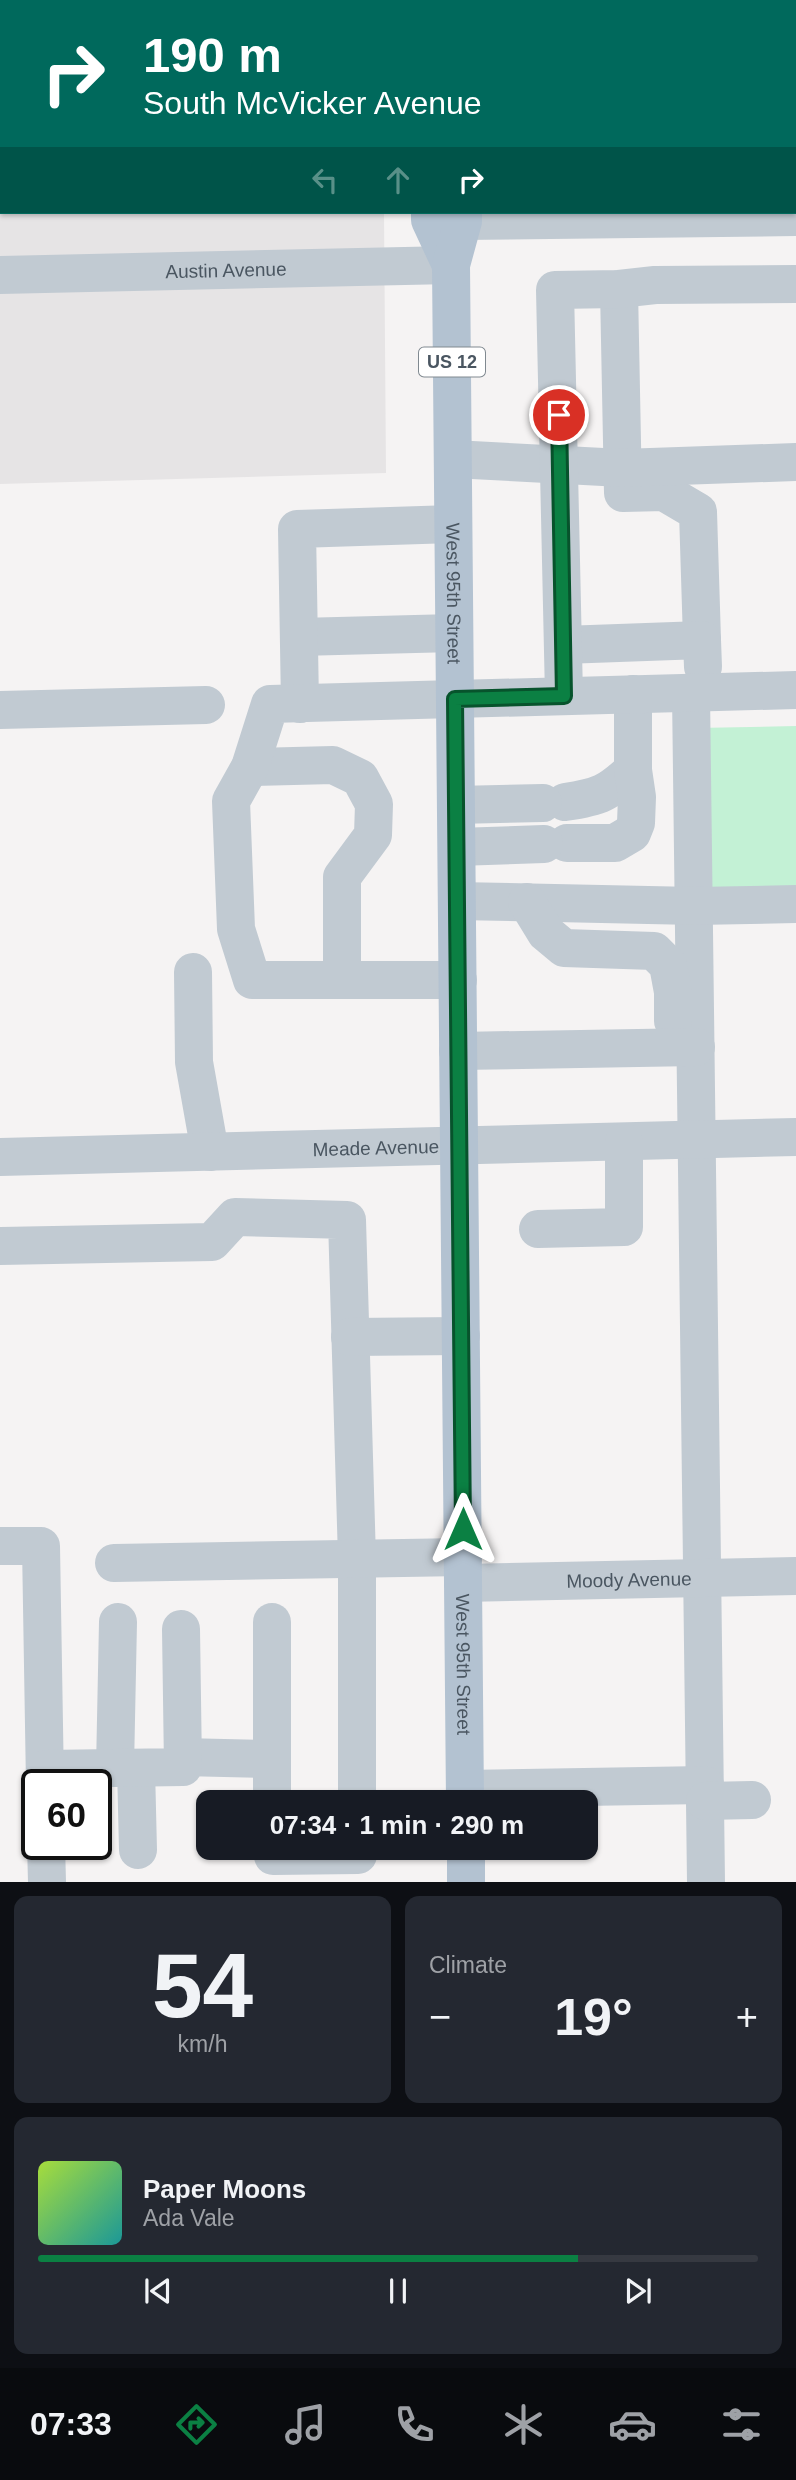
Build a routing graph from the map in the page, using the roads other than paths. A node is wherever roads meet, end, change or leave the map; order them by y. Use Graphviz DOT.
graph roads {
  1 [pos="452,215"];
  2 [pos="711,215"];
  3 [pos="565,216"];
  4 [pos="650,216"];
  5 [pos="796,217"];
  6 [pos="451,265"];
  7 [pos="0,275"];
  8 [pos="796,284"];
  9 [pos="619,289"];
  10 [pos="453,459"];
  11 [pos="796,462"];
  12 [pos="560,464"];
  13 [pos="732,464"];
  14 [pos="622,468"];
  15 [pos="698,512"];
  16 [pos="453,524"];
  17 [pos="454,633"];
  18 [pos="299,637"];
  19 [pos="702,640"];
  20 [pos="563,645"];
  21 [pos="796,690"];
  22 [pos="698,693"];
  23 [pos="633,694"];
  24 [pos="564,696"];
  25 [pos="455,699"];
  26 [pos="285,704"];
  27 [pos="206,705"];
  28 [pos="0,710"];
  29 [pos="250,767"];
  30 [pos="634,769"];
  31 [pos="456,805"];
  32 [pos="457,847"];
  33 [pos="457,901"];
  34 [pos="527,902"];
  35 [pos="796,904"];
  36 [pos="695,906"];
  37 [pos="193,972"];
  38 [pos="342,980"];
  39 [pos="457,980"];
  40 [pos="684,1047"];
  41 [pos="458,1051"];
  42 [pos="796,1137"];
  43 [pos="698,1140"];
  44 [pos="624,1142"];
  45 [pos="459,1146"];
  46 [pos="210,1152"];
  47 [pos="0,1157"];
  48 [pos="538,1229"];
  49 [pos="0,1246"];
  50 [pos="461,1336"];
  51 [pos="350,1337"];
  52 [pos="0,1546"];
  53 [pos="357,1559"];
  54 [pos="114,1563"];
  55 [pos="463,1570"];
  56 [pos="796,1576"];
  57 [pos="703,1578"];
  58 [pos="118,1622"];
  59 [pos="272,1622"];
  60 [pos="181,1629"];
  61 [pos="182,1757"];
  62 [pos="272,1759"];
  63 [pos="126,1768"];
  64 [pos="45,1769"];
  65 [pos="112,1770"];
  66 [pos="272,1790"];
  67 [pos="357,1790"];
  68 [pos="465,1790"];
  69 [pos="705,1793"];
  70 [pos="598,1794"];
  71 [pos="752,1800"];
  72 [pos="138,1850"];
  73 [pos="46,1860"];
  74 [pos="466,1860"];
  75 [pos="47,1881"];
  76 [pos="466,1881"];
  77 [pos="706,1881"];
  1 -- 3 [label="street"];
  1 -- 6 [label="main road, West 95th Street / US 12"];
  2 -- 4 [label="street"];
  2 -- 5 [label="street"];
  3 -- 4 [label="street"];
  6 -- 7 [label="street, Austin Avenue"];
  6 -- 10 [label="main road, West 95th Street / US 12"];
  8 -- 9 [label="street"];
  9 -- 12 [label="street"];
  9 -- 14 [label="street"];
  10 -- 12 [label="street"];
  10 -- 16 [label="main road, West 95th Street / US 12"];
  11 -- 13 [label="street"];
  12 -- 14 [label="street"];
  12 -- 20 [label="street"];
  13 -- 14 [label="street"];
  13 -- 15 [label="street"];
  14 -- 15 [label="street"];
  15 -- 19 [label="street"];
  16 -- 17 [label="main road, West 95th Street / US 12"];
  16 -- 18 [label="street"];
  17 -- 18 [label="street"];
  17 -- 25 [label="main road, West 95th Street / US 12"];
  18 -- 26 [label="street"];
  19 -- 20 [label="street"];
  19 -- 22 [label="street"];
  20 -- 24 [label="street"];
  21 -- 22 [label="street"];
  22 -- 23 [label="street"];
  22 -- 36 [label="street"];
  23 -- 24 [label="street"];
  23 -- 30 [label="street"];
  24 -- 25 [label="street"];
  25 -- 26 [label="street"];
  25 -- 31 [label="main road, West 95th Street / US 12"];
  26 -- 29 [label="street"];
  27 -- 28 [label="street"];
  29 -- 38 [label="street"];
  29 -- 38 [label="street"];
  30 -- 31 [label="street"];
  30 -- 32 [label="street"];
  31 -- 32 [label="main road, West 95th Street / US 12"];
  32 -- 33 [label="main road, West 95th Street / US 12"];
  33 -- 34 [label="street"];
  33 -- 39 [label="main road, West 95th Street / US 12"];
  34 -- 36 [label="street"];
  34 -- 40 [label="street"];
  35 -- 36 [label="street"];
  36 -- 40 [label="street"];
  37 -- 46 [label="street"];
  38 -- 39 [label="street"];
  39 -- 41 [label="main road, West 95th Street / US 12"];
  40 -- 41 [label="street"];
  40 -- 43 [label="street"];
  41 -- 45 [label="main road, West 95th Street / US 12"];
  42 -- 43 [label="street, Meade Avenue"];
  43 -- 44 [label="street, Meade Avenue"];
  43 -- 57 [label="street"];
  44 -- 45 [label="street, Meade Avenue"];
  44 -- 48 [label="street"];
  45 -- 46 [label="street, Meade Avenue"];
  45 -- 50 [label="main road, West 95th Street / US 12"];
  46 -- 47 [label="street, Meade Avenue"];
  49 -- 51 [label="street"];
  50 -- 51 [label="street"];
  50 -- 55 [label="main road, West 95th Street / US 12"];
  51 -- 53 [label="street"];
  52 -- 64 [label="street"];
  53 -- 54 [label="street, Moody Avenue"];
  53 -- 55 [label="street, Moody Avenue"];
  53 -- 67 [label="street"];
  55 -- 57 [label="street, Moody Avenue"];
  55 -- 68 [label="main road, West 95th Street / US 12"];
  56 -- 57 [label="street, Moody Avenue"];
  57 -- 69 [label="street"];
  58 -- 63 [label="street"];
  59 -- 62 [label="street"];
  60 -- 61 [label="street"];
  61 -- 62 [label="street"];
  61 -- 63 [label="street"];
  62 -- 66 [label="street"];
  63 -- 65 [label="street"];
  63 -- 72 [label="street"];
  69 -- 70 [label="street"];
  69 -- 71 [label="street"];
  69 -- 77 [label="street"];
  73 -- 75 [label="street"];
  74 -- 76 [label="main road"];
}
